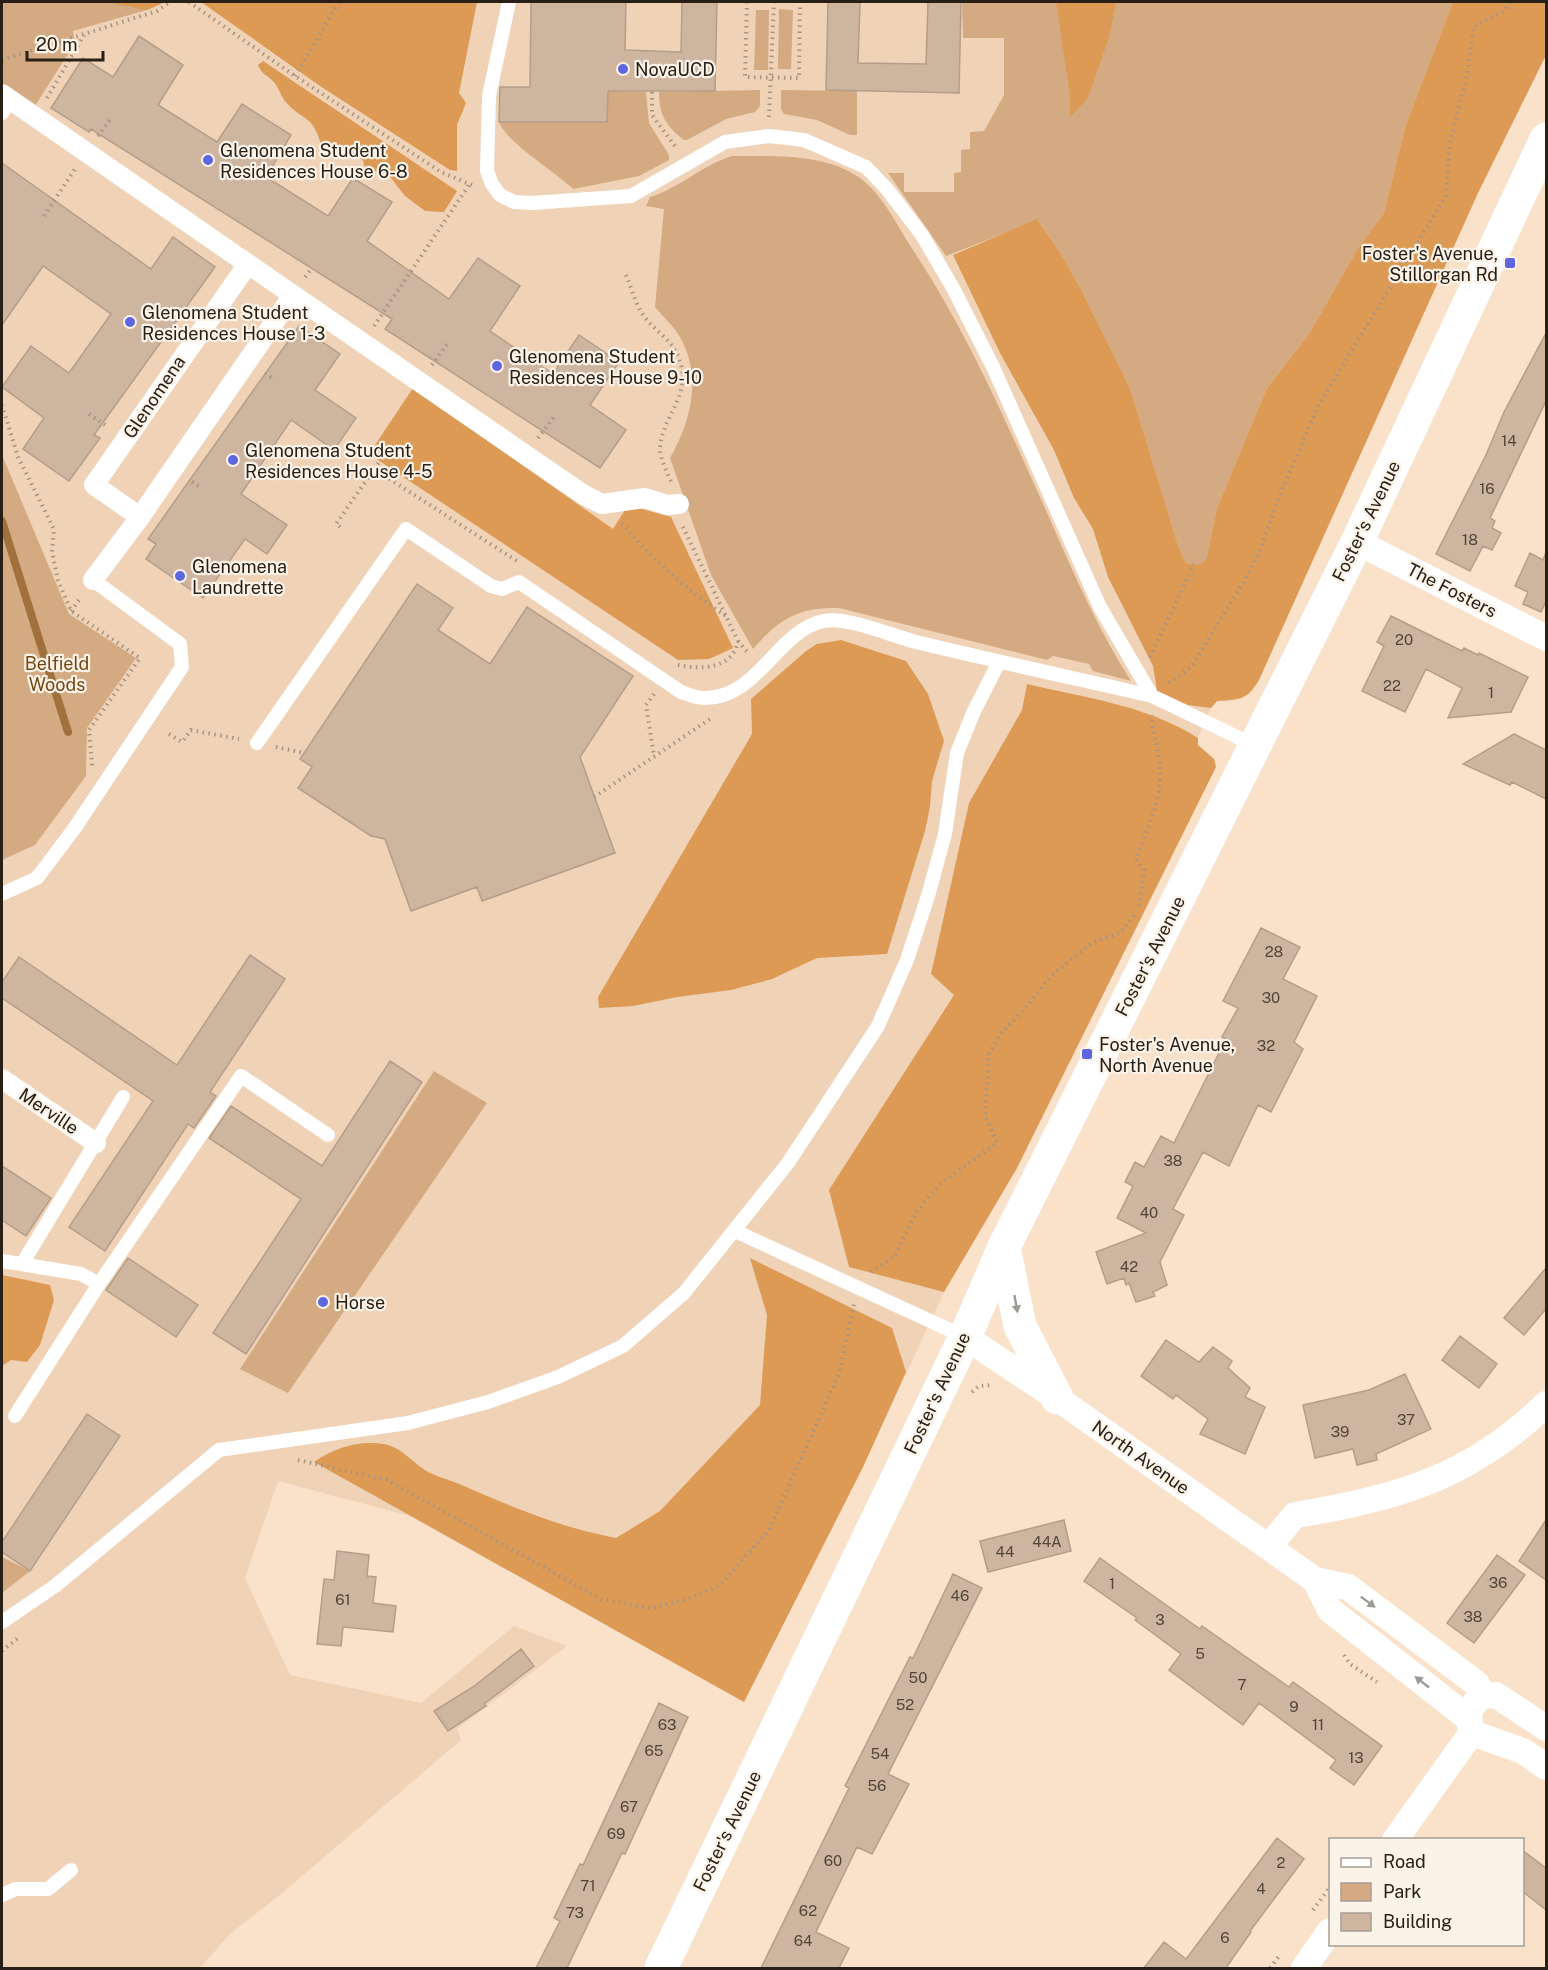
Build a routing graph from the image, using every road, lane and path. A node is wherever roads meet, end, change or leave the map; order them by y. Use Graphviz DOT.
graph roads {
  1 [pos="170,2"];
  2 [pos="189,2"];
  3 [pos="339,2"];
  4 [pos="509,2"];
  5 [pos="747,2"];
  6 [pos="774,2"];
  7 [pos="800,2"];
  8 [pos="85,34"];
  9 [pos="2,60"];
  10 [pos="295,76"];
  11 [pos="771,78"];
  12 [pos="652,92"];
  13 [pos="4,102"];
  14 [pos="36,117"];
  15 [pos="769,136"];
  16 [pos="1546,139"];
  17 [pos="688,161"];
  18 [pos="492,184"];
  19 [pos="469,185"];
  20 [pos="248,264"];
  21 [pos="293,295"];
  22 [pos="364,342"];
  23 [pos="2,405"];
  24 [pos="556,414"];
  25 [pos="525,455"];
  26 [pos="379,462"];
  27 [pos="607,504"];
  28 [pos="679,504"];
  29 [pos="140,517"];
  30 [pos="340,527"];
  31 [pos="1357,542"];
  32 [pos="1194,564"];
  33 [pos="93,580"];
  34 [pos="726,616"];
  35 [pos="1546,638"];
  36 [pos="999,662"];
  37 [pos="1141,677"];
  38 [pos="1152,696"];
  39 [pos="722,710"];
  40 [pos="169,734"];
  41 [pos="257,743"];
  42 [pos="1256,747"];
  43 [pos="304,753"];
  44 [pos="92,774"];
  45 [pos="594,797"];
  46 [pos="2,894"];
  47 [pos="2,1079"];
  48 [pos="123,1097"];
  49 [pos="328,1135"];
  50 [pos="96,1143"];
  51 [pos="735,1231"];
  52 [pos="1004,1247"];
  53 [pos="2,1261"];
  54 [pos="22,1264"];
  55 [pos="99,1284"];
  56 [pos="965,1337"];
  57 [pos="998,1384"];
  58 [pos="967,1397"];
  59 [pos="1057,1398"];
  60 [pos="1546,1404"];
  61 [pos="15,1416"];
  62 [pos="1269,1546"];
  63 [pos="1315,1580"];
  64 [pos="2,1622"];
  65 [pos="1339,1647"];
  66 [pos="1380,1684"];
  67 [pos="1483,1696"];
  68 [pos="1511,1707"];
  69 [pos="1546,1728"];
  70 [pos="1478,1729"];
  71 [pos="1546,1767"];
  72 [pos="1396,1838"];
  73 [pos="71,1870"];
  74 [pos="2,1895"];
  75 [pos="1329,1932"];
  76 [pos="661,1968"];
  77 [pos="1304,1968"];
  1 -- 8 [label="path"];
  2 -- 10 [label="path"];
  3 -- 10 [label="path"];
  4 -- 18 [label="lane"];
  5 -- 11 [label="path"];
  6 -- 11 [label="path"];
  7 -- 11 [label="path"];
  8 -- 9 [label="path"];
  8 -- 14 [label="path"];
  10 -- 19 [label="path"];
  11 -- 15 [label="path"];
  12 -- 17 [label="path"];
  13 -- 14 [label="street"];
  14 -- 20 [label="street"];
  15 -- 17 [label="lane"];
  15 -- 37 [label="lane"];
  16 -- 31 [label="main road, Foster's Avenue"];
  17 -- 18 [label="lane"];
  18 -- 19 [label="path"];
  19 -- 22 [label="path"];
  20 -- 21 [label="street"];
  20 -- 29 [label="street, Glenomena"];
  21 -- 22 [label="street"];
  21 -- 29 [label="street"];
  22 -- 25 [label="street"];
  23 -- 44 [label="path"];
  24 -- 25 [label="path"];
  25 -- 27 [label="street"];
  26 -- 30 [label="path"];
  27 -- 28 [label="street"];
  27 -- 34 [label="path"];
  29 -- 33 [label="street"];
  31 -- 35 [label="street, The Fosters"];
  31 -- 42 [label="main road, Foster's Avenue"];
  32 -- 37 [label="path"];
  33 -- 46 [label="lane"];
  36 -- 38 [label="lane"];
  36 -- 41 [label="lane"];
  36 -- 51 [label="lane"];
  37 -- 38 [label="lane"];
  38 -- 42 [label="lane"];
  39 -- 45 [label="path"];
  40 -- 41 [label="path"];
  41 -- 43 [label="path"];
  42 -- 52 [label="main road, Foster's Avenue"];
  47 -- 50 [label="street, Merville"];
  48 -- 50 [label="lane"];
  49 -- 55 [label="lane"];
  50 -- 54 [label="lane"];
  51 -- 56 [label="lane"];
  51 -- 64 [label="lane"];
  52 -- 56 [label="main road, Foster's Avenue"];
  52 -- 59 [label="main road, one-way"];
  53 -- 54 [label="lane"];
  54 -- 55 [label="lane"];
  55 -- 61 [label="lane"];
  56 -- 59 [label="street, North Avenue"];
  56 -- 76 [label="main road, Foster's Avenue"];
  57 -- 58 [label="path"];
  59 -- 62 [label="street, North Avenue"];
  60 -- 62 [label="street"];
  62 -- 63 [label="street, North Avenue"];
  63 -- 67 [label="street, North Avenue, one-way"];
  70 -- 63 [label="street, North Avenue, one-way"];
  65 -- 66 [label="path"];
  67 -- 68 [label="street, North Avenue"];
  67 -- 70 [label="street"];
  68 -- 69 [label="street, North Avenue"];
  68 -- 70 [label="street"];
  70 -- 71 [label="street, North Avenue"];
  70 -- 72 [label="street"];
  73 -- 74 [label="lane"];
  75 -- 77 [label="street"];
}
